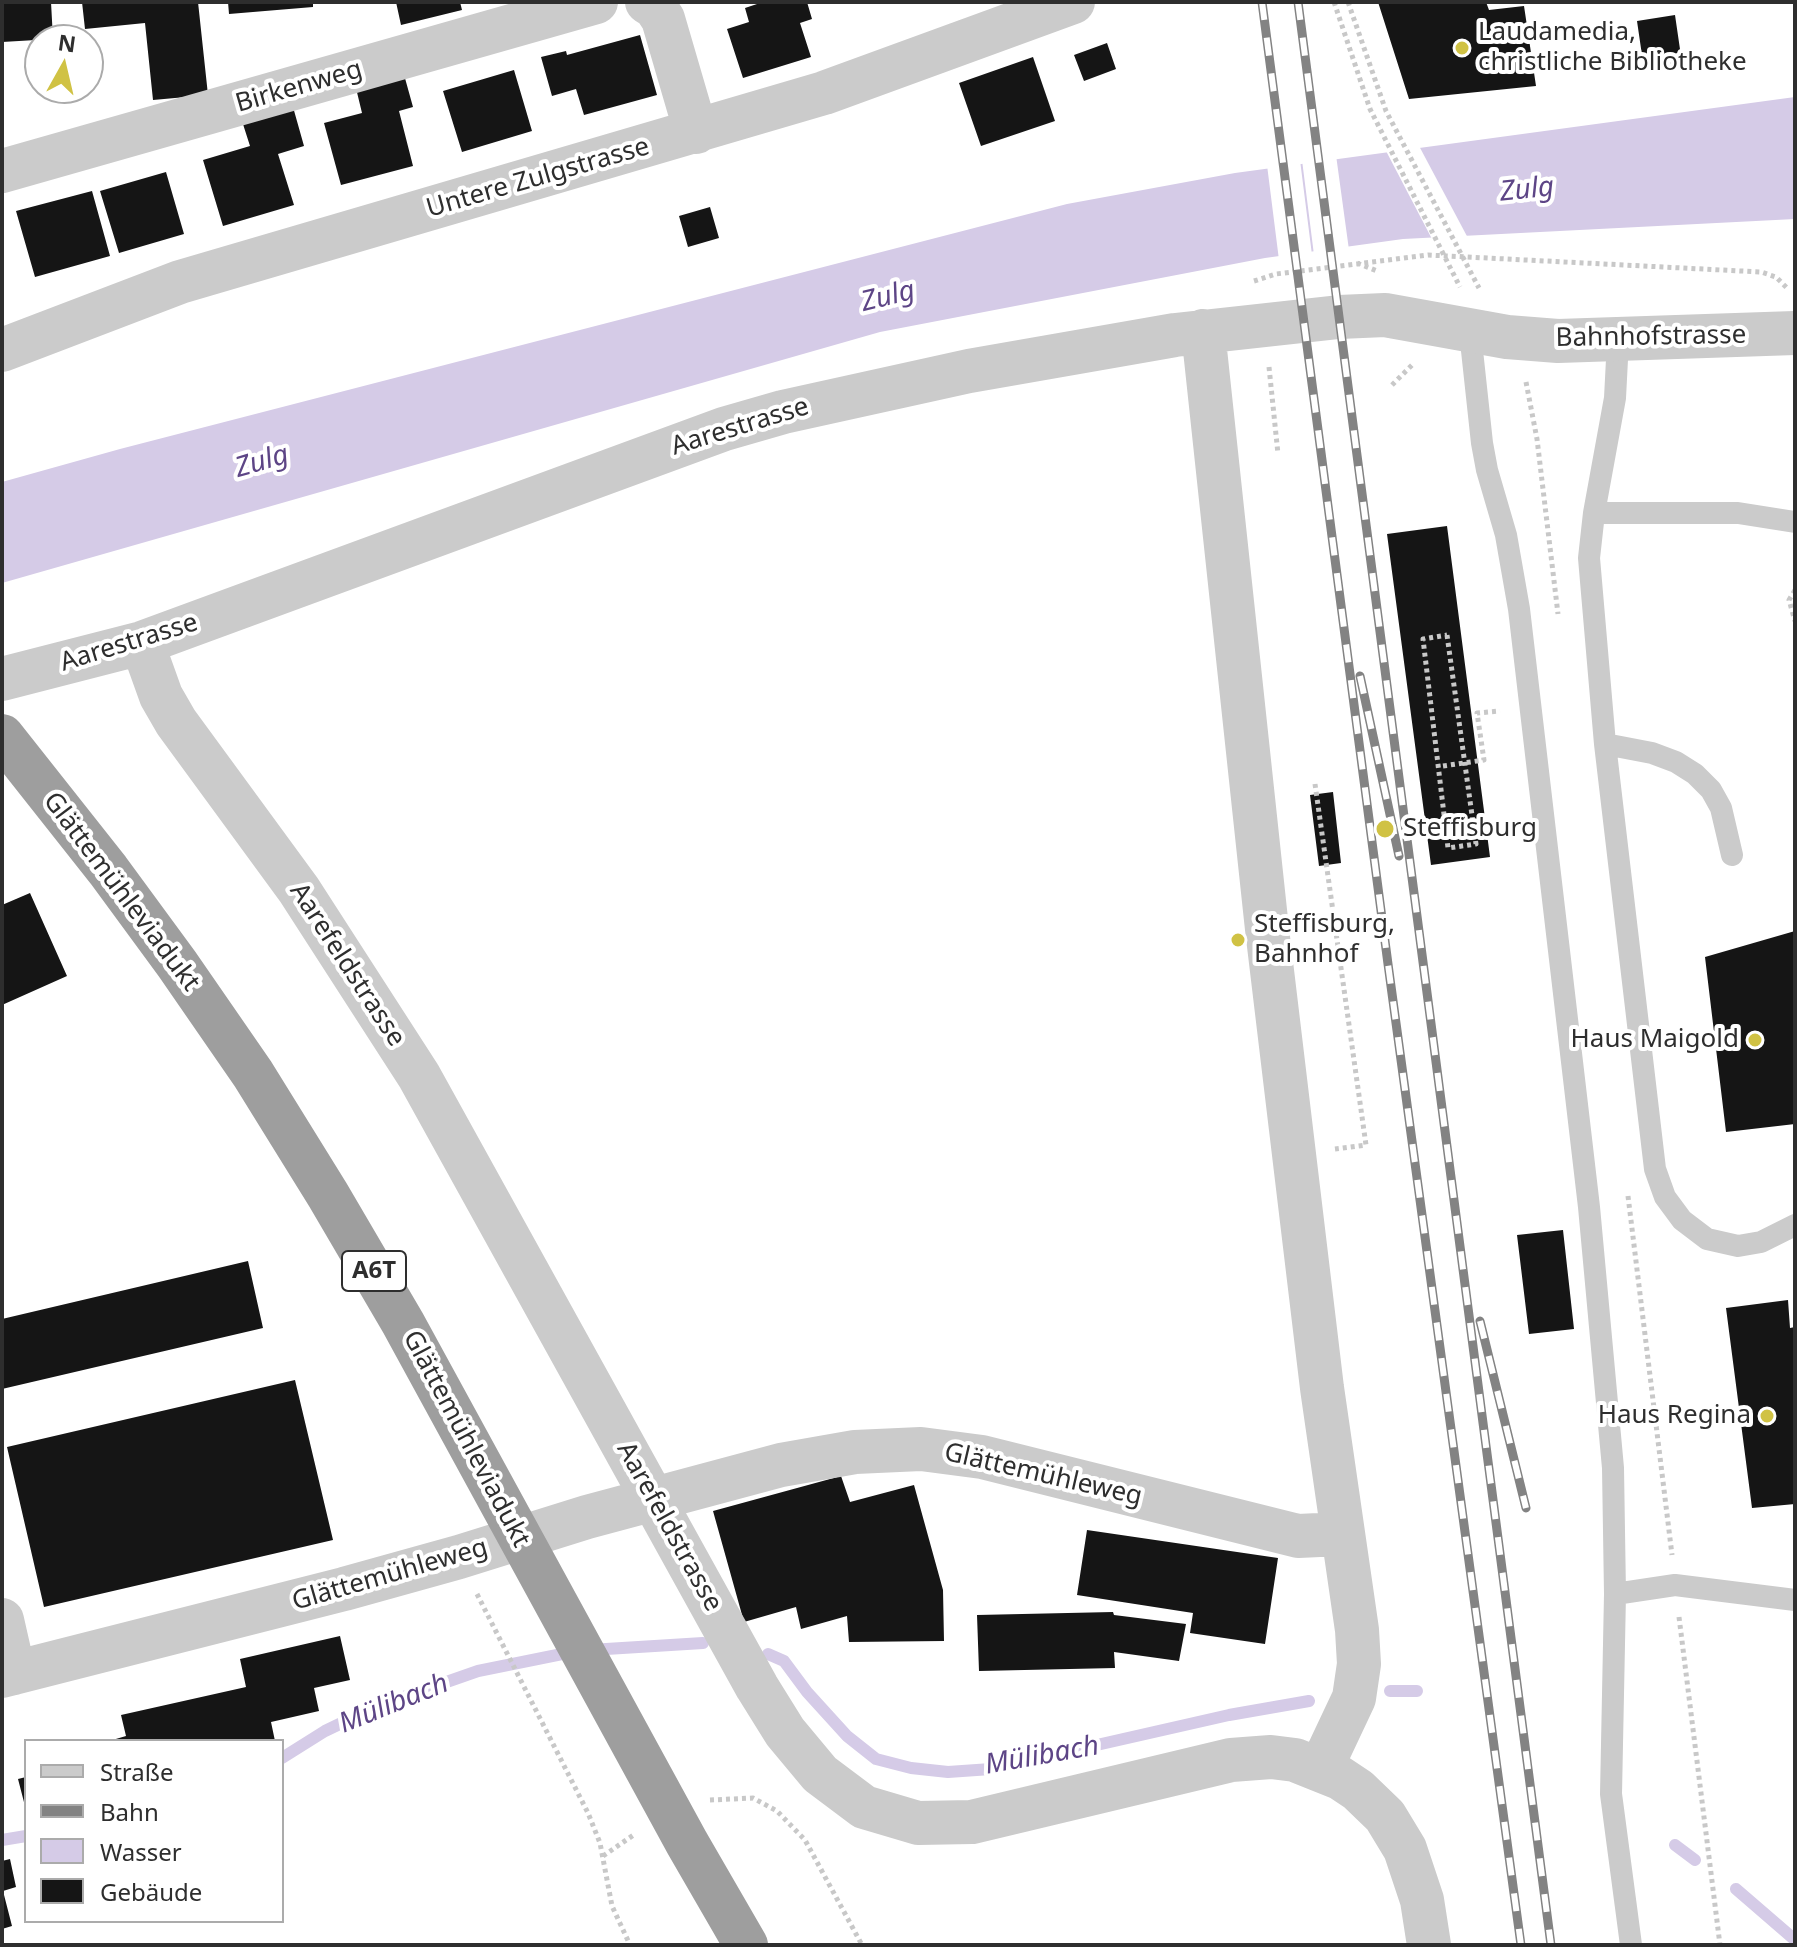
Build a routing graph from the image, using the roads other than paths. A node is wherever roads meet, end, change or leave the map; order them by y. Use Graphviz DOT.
graph roads {
  1 [pos="596,2"];
  2 [pos="647,2"];
  3 [pos="1073,2"];
  4 [pos="696,132"];
  5 [pos="2,171"];
  6 [pos="1793,313"];
  7 [pos="1203,331"];
  8 [pos="1488,334"];
  9 [pos="1618,340"];
  10 [pos="2,350"];
  11 [pos="1594,513"];
  12 [pos="1795,522"];
  13 [pos="142,643"];
  14 [pos="2,679"];
  15 [pos="2,736"];
  16 [pos="1605,744"];
  17 [pos="1732,855"];
  18 [pos="1795,1225"];
  19 [pos="652,1500"];
  20 [pos="1341,1534"];
  21 [pos="1615,1594"];
  22 [pos="1795,1600"];
  23 [pos="2,1620"];
  24 [pos="8,1675"];
  25 [pos="1321,1768"];
  26 [pos="746,1945"];
  27 [pos="1429,1945"];
  28 [pos="1631,1945"];
  1 -- 5 [label="street, Birkenweg"];
  2 -- 4 [label="street"];
  3 -- 4 [label="street, Untere Zulgstrasse"];
  4 -- 10 [label="street, Untere Zulgstrasse"];
  6 -- 9 [label="street, Bahnhofstrasse"];
  7 -- 8 [label="street, Aarestrasse"];
  7 -- 13 [label="street, Aarestrasse"];
  7 -- 20 [label="street"];
  8 -- 9 [label="street, Bahnhofstrasse"];
  8 -- 21 [label="lane"];
  9 -- 11 [label="lane"];
  11 -- 12 [label="lane"];
  11 -- 16 [label="lane"];
  13 -- 14 [label="street, Aarestrasse"];
  13 -- 19 [label="street, Aarefeldstrasse"];
  15 -- 26 [label="highway, Glättemühleviadukt / A6T"];
  16 -- 17 [label="lane"];
  16 -- 18 [label="lane"];
  19 -- 20 [label="street, Glättemühleweg"];
  19 -- 24 [label="street, Glättemühleweg"];
  19 -- 25 [label="street, Aarefeldstrasse"];
  20 -- 25 [label="street"];
  21 -- 22 [label="lane"];
  21 -- 28 [label="lane"];
  23 -- 24 [label="street"];
  25 -- 27 [label="street, Aarefeldstrasse"];
}
